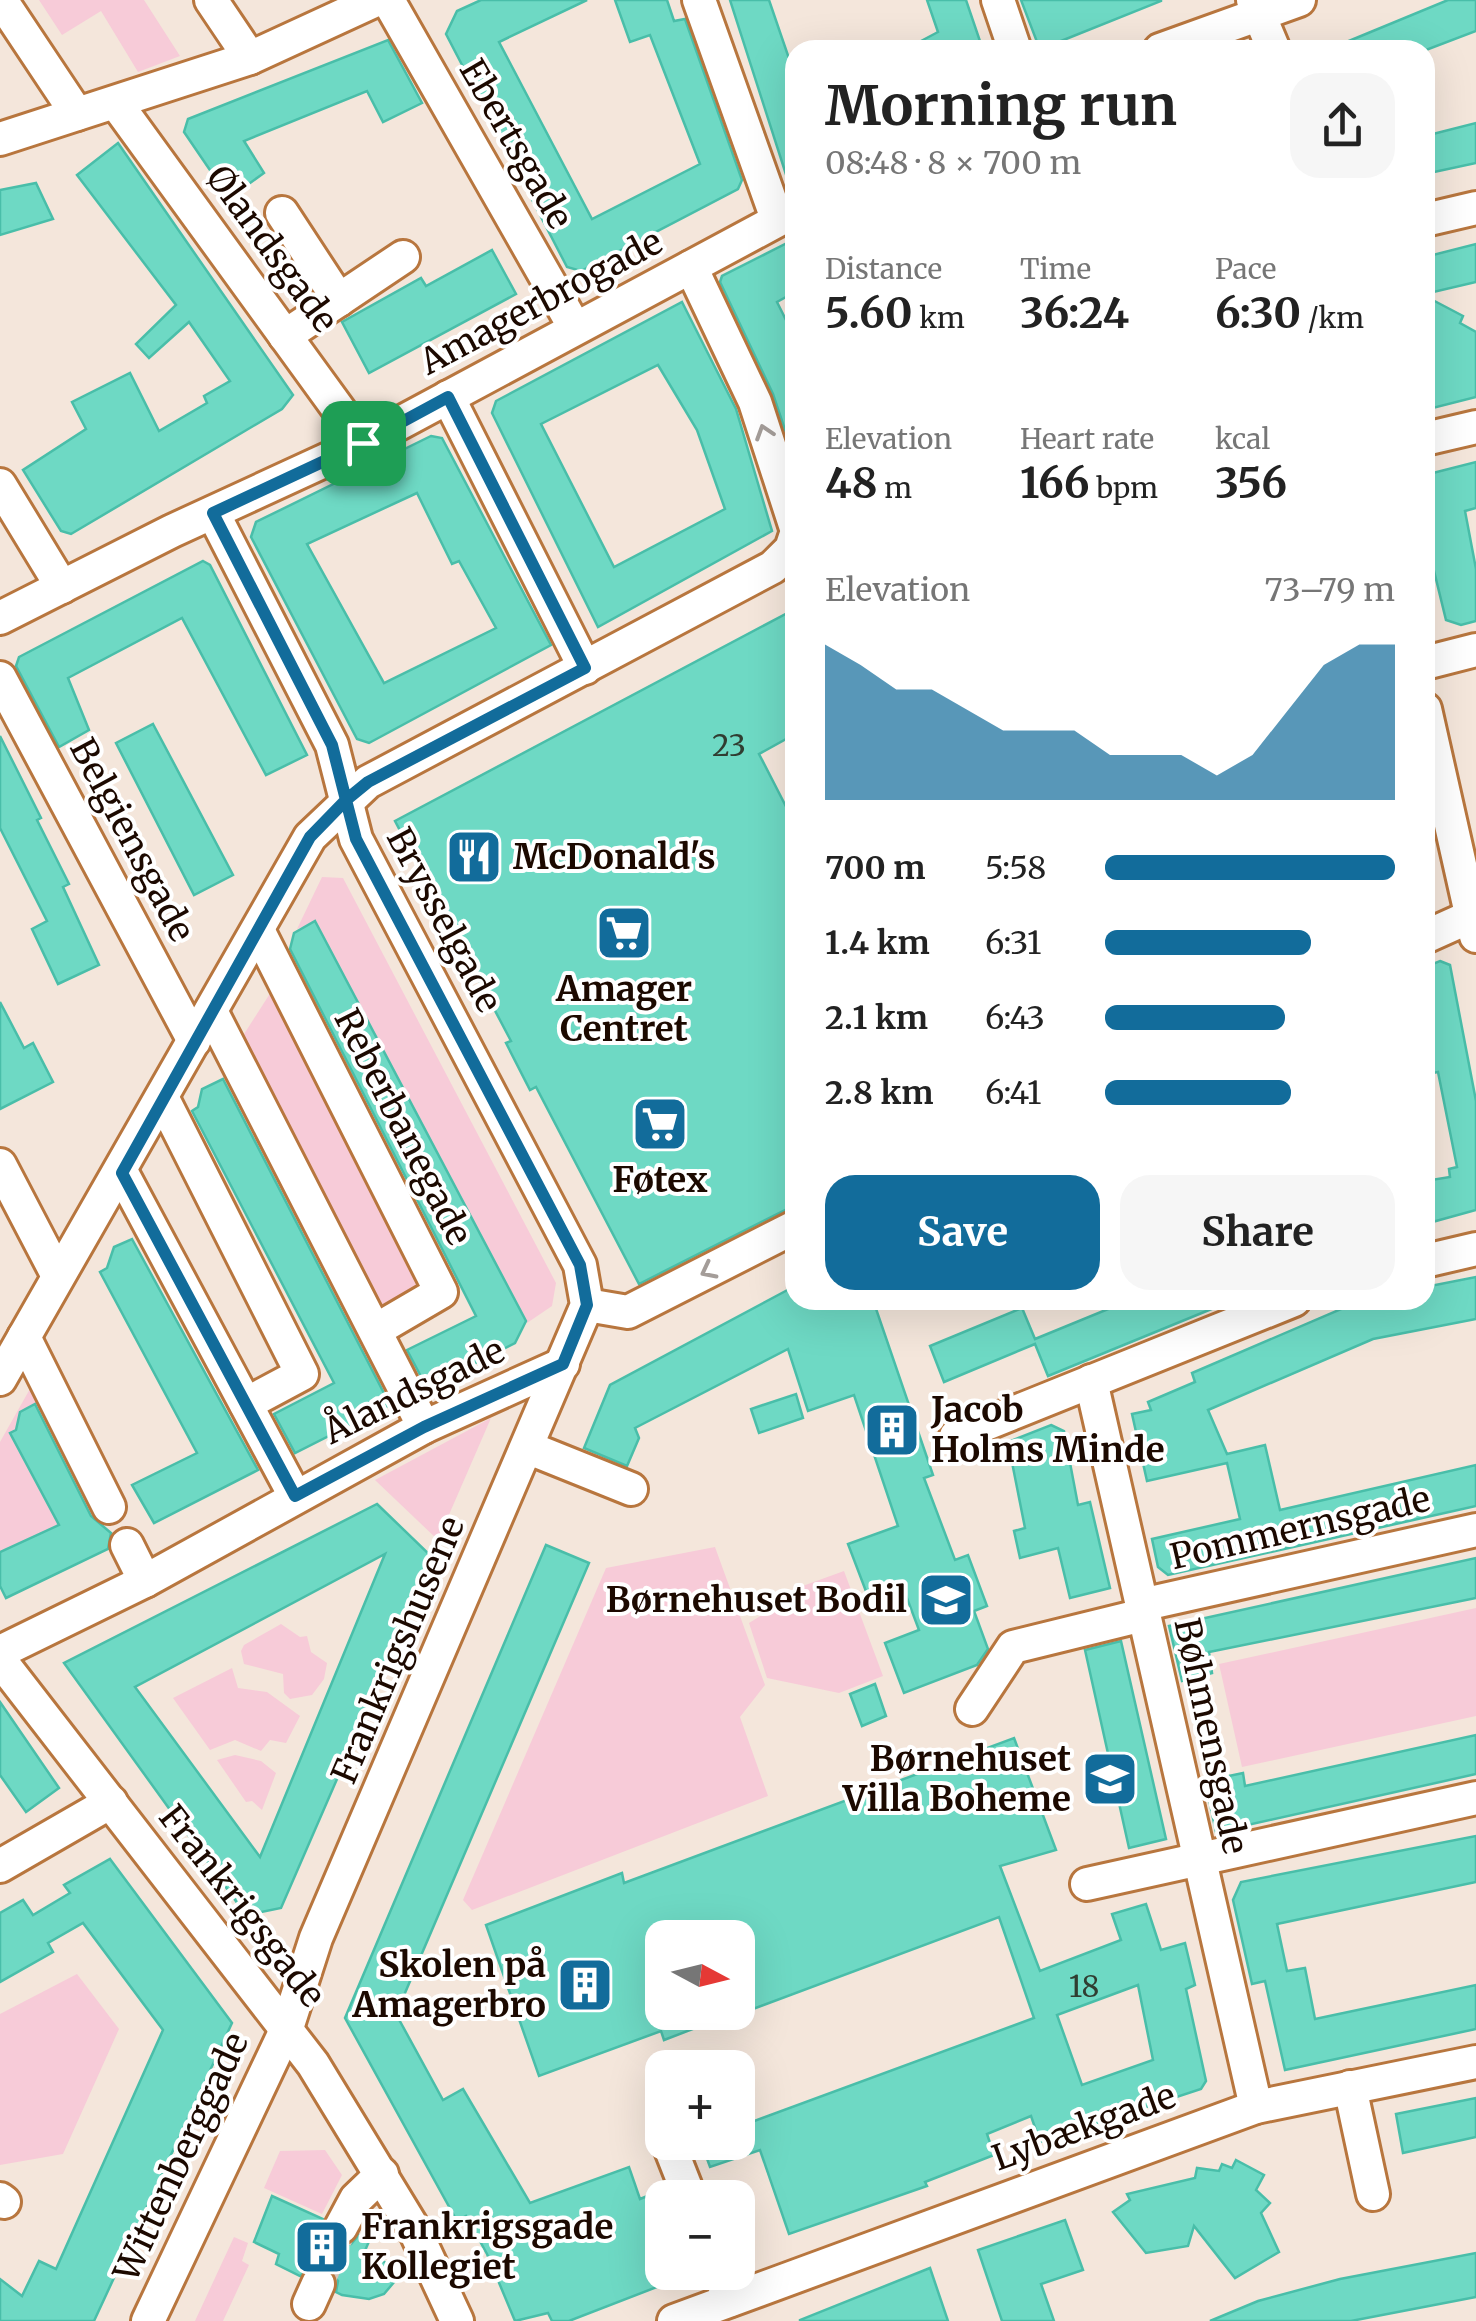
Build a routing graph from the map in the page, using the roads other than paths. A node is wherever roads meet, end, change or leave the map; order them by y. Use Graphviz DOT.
graph roads {
  1 [pos="1,0"];
  2 [pos="210,0"];
  3 [pos="388,0"];
  4 [pos="699,0"];
  5 [pos="998,0"];
  6 [pos="1299,0"];
  7 [pos="356,4"];
  8 [pos="1256,7"];
  9 [pos="1012,40"];
  10 [pos="1182,40"];
  11 [pos="1270,40"];
  12 [pos="250,58"];
  13 [pos="116,103"];
  14 [pos="77,114"];
  15 [pos="0,139"];
  16 [pos="1476,208"];
  17 [pos="282,213"];
  18 [pos="785,213"];
  19 [pos="785,216"];
  20 [pos="1435,218"];
  21 [pos="403,257"];
  22 [pos="691,267"];
  23 [pos="338,300"];
  24 [pos="575,328"];
  25 [pos="285,336"];
  26 [pos="448,397"];
  27 [pos="1476,427"];
  28 [pos="1435,437"];
  29 [pos="363,443"];
  30 [pos="0,486"];
  31 [pos="785,495"];
  32 [pos="213,513"];
  33 [pos="785,559"];
  34 [pos="62,587"];
  35 [pos="0,618"];
  36 [pos="1476,650"];
  37 [pos="1435,660"];
  38 [pos="585,668"];
  39 [pos="0,678"];
  40 [pos="1435,756"];
  41 [pos="346,800"];
  42 [pos="1475,922"];
  43 [pos="258,930"];
  44 [pos="1435,934"];
  45 [pos="211,1011"];
  46 [pos="194,1041"];
  47 [pos="162,1099"];
  48 [pos="0,1165"];
  49 [pos="122,1173"];
  50 [pos="785,1232"];
  51 [pos="1476,1249"];
  52 [pos="1435,1259"];
  53 [pos="58,1276"];
  54 [pos="587,1305"];
  55 [pos="1269,1310"];
  56 [pos="376,1330"];
  57 [pos="24,1337"];
  58 [pos="563,1364"];
  59 [pos="0,1379"];
  60 [pos="1091,1380"];
  61 [pos="246,1404"];
  62 [pos="424,1427"];
  63 [pos="956,1436"];
  64 [pos="529,1448"];
  65 [pos="631,1488"];
  66 [pos="295,1496"];
  67 [pos="109,1507"];
  68 [pos="1476,1530"];
  69 [pos="127,1545"];
  70 [pos="145,1580"];
  71 [pos="1142,1610"];
  72 [pos="0,1652"];
  73 [pos="0,1660"];
  74 [pos="972,1709"];
  75 [pos="1476,1798"];
  76 [pos="111,1802"];
  77 [pos="1196,1858"];
  78 [pos="0,1866"];
  79 [pos="1087,1884"];
  80 [pos="287,2028"];
  81 [pos="1476,2062"];
  82 [pos="1350,2087"];
  83 [pos="1256,2107"];
  84 [pos="382,2174"];
  85 [pos="1372,2194"];
  86 [pos="342,2227"];
  87 [pos="755,2276"];
  88 [pos="718,2290"];
  89 [pos="148,2321"];
  90 [pos="458,2321"];
  91 [pos="674,2321"];
  1 -- 14 [label="street"];
  2 -- 12 [label="street"];
  3 -- 24 [label="street, Ebertsgade"];
  4 -- 18 [label="street"];
  5 -- 9 [label="street"];
  6 -- 8 [label="street"];
  7 -- 12 [label="street"];
  8 -- 10 [label="street"];
  8 -- 11 [label="street"];
  12 -- 13 [label="street"];
  13 -- 14 [label="street"];
  13 -- 25 [label="street, Ølandsgade"];
  14 -- 15 [label="street"];
  16 -- 20 [label="street"];
  17 -- 23 [label="street"];
  19 -- 22 [label="street, Amagerbrogade"];
  21 -- 23 [label="street"];
  22 -- 24 [label="street, Amagerbrogade"];
  31 -- 22 [label="street, one-way"];
  23 -- 25 [label="street"];
  24 -- 26 [label="street, Amagerbrogade"];
  25 -- 29 [label="street, Ølandsgade"];
  26 -- 29 [label="street, Amagerbrogade"];
  26 -- 38 [label="street"];
  27 -- 28 [label="street"];
  29 -- 32 [label="street, Amagerbrogade"];
  30 -- 34 [label="street"];
  32 -- 34 [label="street, Amagerbrogade"];
  32 -- 41 [label="street, Brysselgade"];
  33 -- 38 [label="street"];
  34 -- 35 [label="street, Amagerbrogade"];
  36 -- 37 [label="street"];
  38 -- 41 [label="street"];
  39 -- 46 [label="street, Belgiensgade"];
  40 -- 42 [label="street"];
  41 -- 43 [label="street"];
  41 -- 54 [label="street, Brysselgade"];
  42 -- 44 [label="street"];
  43 -- 45 [label="street"];
  43 -- 56 [label="street, Reberbanegade"];
  45 -- 46 [label="street"];
  45 -- 56 [label="street"];
  46 -- 47 [label="street"];
  47 -- 49 [label="street"];
  47 -- 61 [label="street"];
  48 -- 53 [label="street"];
  49 -- 53 [label="street"];
  49 -- 61 [label="street"];
  50 -- 54 [label="street, one-way"];
  51 -- 52 [label="street"];
  53 -- 57 [label="street"];
  54 -- 58 [label="street, Frankrigshusene"];
  55 -- 60 [label="street"];
  56 -- 62 [label="street"];
  57 -- 59 [label="street"];
  57 -- 67 [label="street"];
  58 -- 62 [label="street, Ålandsgade"];
  58 -- 64 [label="street, Frankrigshusene"];
  60 -- 63 [label="street"];
  60 -- 71 [label="street, Bøhmensgade"];
  61 -- 66 [label="street"];
  62 -- 66 [label="street, Ålandsgade"];
  64 -- 65 [label="street"];
  64 -- 80 [label="street, Frankrigshusene"];
  66 -- 70 [label="street, Ålandsgade"];
  68 -- 71 [label="street, Pommernsgade"];
  69 -- 70 [label="street"];
  70 -- 72 [label="street, Ålandsgade"];
  71 -- 74 [label="street, Pommernsgade"];
  71 -- 77 [label="street, Bøhmensgade"];
  73 -- 76 [label="street, Frankrigsgade"];
  75 -- 77 [label="street"];
  76 -- 78 [label="street"];
  76 -- 80 [label="street, Frankrigsgade"];
  77 -- 79 [label="street"];
  77 -- 83 [label="street, Bøhmensgade"];
  80 -- 84 [label="street, Frankrigsgade"];
  80 -- 89 [label="street, Wittenberggade"];
  81 -- 82 [label="street, Lybækgade"];
  82 -- 83 [label="street, Lybækgade"];
  82 -- 85 [label="street"];
  83 -- 87 [label="street, Lybækgade"];
  84 -- 86 [label="street"];
  84 -- 90 [label="street, Frankrigsgade"];
  88 -- 91 [label="street, Lybækgade"];
}
